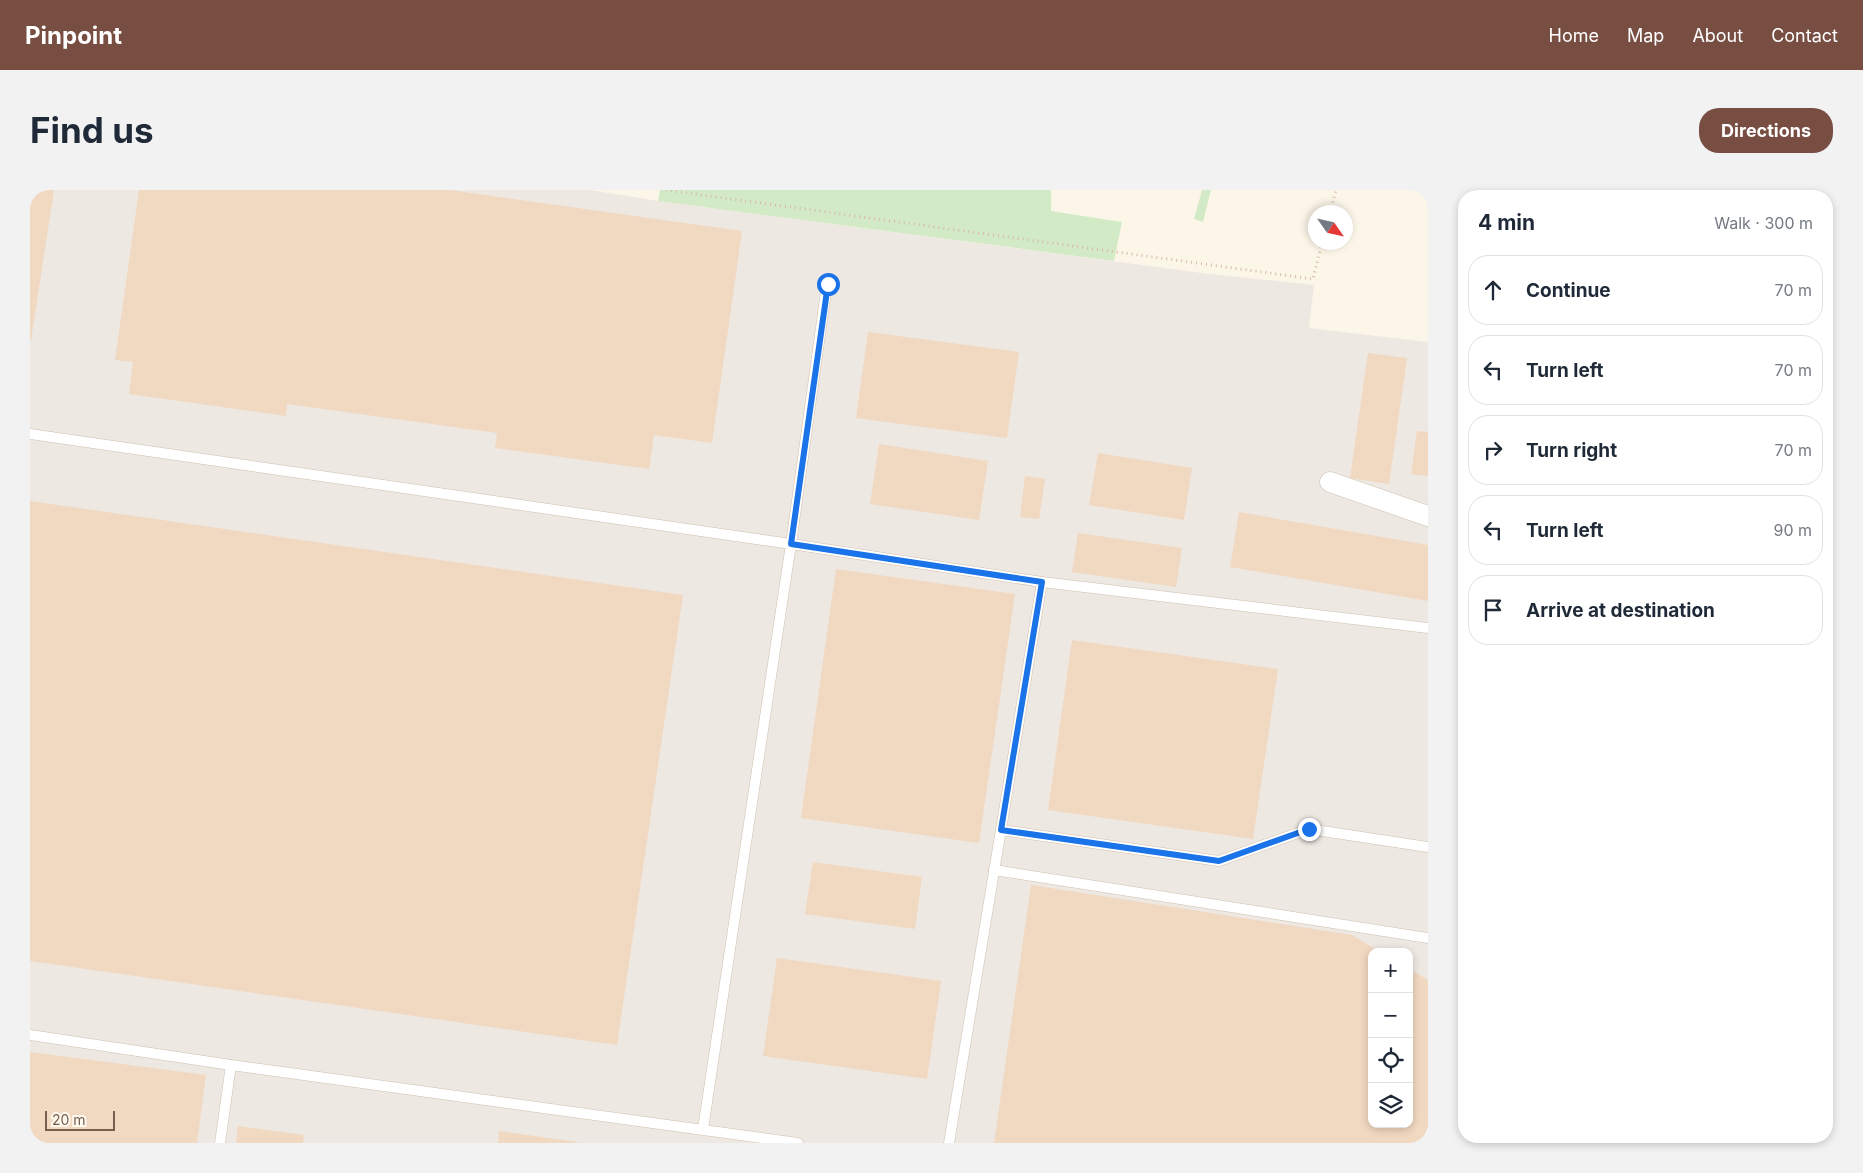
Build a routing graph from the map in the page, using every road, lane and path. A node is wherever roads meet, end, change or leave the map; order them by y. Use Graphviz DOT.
graph roads {
  1 [pos="666,190"];
  2 [pos="1336,190"];
  3 [pos="1332,205"];
  4 [pos="1320,250"];
  5 [pos="828,284"];
  6 [pos="30,434"];
  7 [pos="1330,482"];
  8 [pos="1428,516"];
  9 [pos="791,544"];
  10 [pos="1042,582"];
  11 [pos="1428,628"];
  12 [pos="1001,830"];
  13 [pos="1428,847"];
  14 [pos="994,870"];
  15 [pos="1428,938"];
  16 [pos="30,1035"];
  17 [pos="231,1065"];
  18 [pos="703,1129"];
  19 [pos="220,1143"];
  20 [pos="798,1143"];
  21 [pos="949,1143"];
  1 -- 4 [label="path"];
  2 -- 3 [label="path"];
  5 -- 9 [label="lane"];
  6 -- 9 [label="lane"];
  7 -- 8 [label="street"];
  9 -- 10 [label="lane"];
  9 -- 18 [label="lane"];
  10 -- 11 [label="lane"];
  10 -- 12 [label="lane"];
  12 -- 13 [label="lane"];
  12 -- 14 [label="lane"];
  14 -- 15 [label="lane"];
  14 -- 21 [label="lane"];
  16 -- 17 [label="lane"];
  17 -- 18 [label="lane"];
  17 -- 19 [label="lane"];
  18 -- 20 [label="lane"];
}
